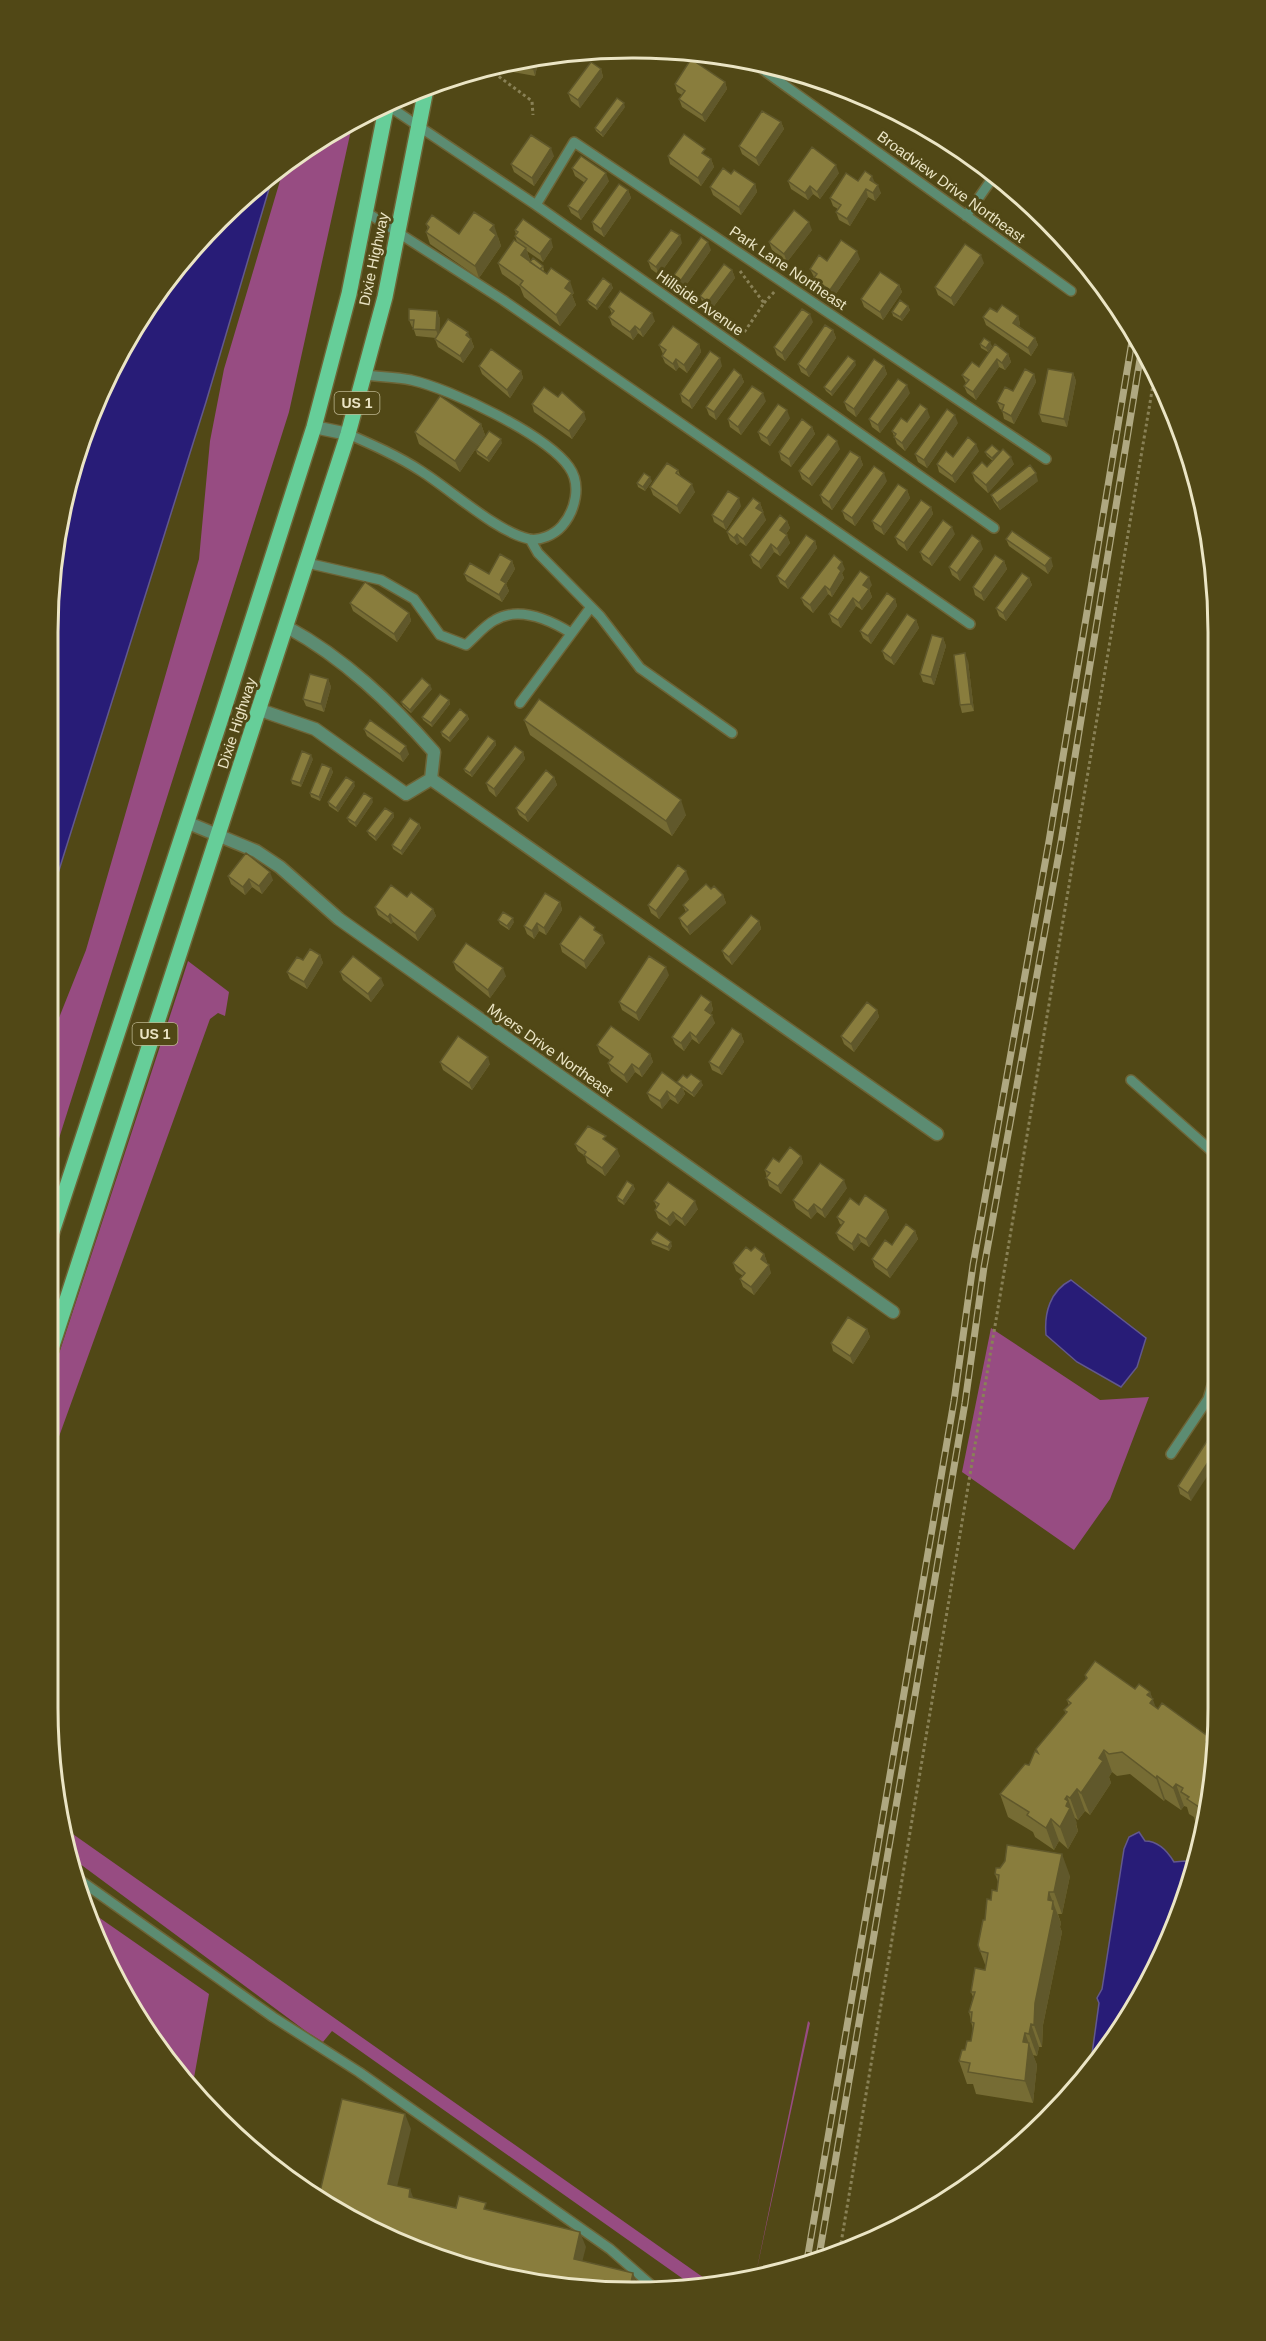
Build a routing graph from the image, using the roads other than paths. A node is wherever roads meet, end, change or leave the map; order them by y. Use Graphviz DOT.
graph roads {
  1 [pos="771,76"];
  2 [pos="424,98"];
  3 [pos="396,110"];
  4 [pos="385,115"];
  5 [pos="419,126"];
  6 [pos="990,182"];
  7 [pos="536,205"];
  8 [pos="366,212"];
  9 [pos="966,216"];
  10 [pos="398,232"];
  11 [pos="1071,291"];
  12 [pos="365,375"];
  13 [pos="314,426"];
  14 [pos="348,434"];
  15 [pos="1046,459"];
  16 [pos="994,528"];
  17 [pos="530,539"];
  18 [pos="307,563"];
  19 [pos="591,607"];
  20 [pos="970,624"];
  21 [pos="286,627"];
  22 [pos="571,633"];
  23 [pos="520,703"];
  24 [pos="260,710"];
  25 [pos="732,733"];
  26 [pos="431,779"];
  27 [pos="186,822"];
  28 [pos="220,834"];
  29 [pos="1131,1080"];
  30 [pos="937,1134"];
  31 [pos="1208,1148"];
  32 [pos="58,1211"];
  33 [pos="893,1312"];
  34 [pos="58,1328"];
  35 [pos="1208,1407"];
  36 [pos="1171,1454"];
  37 [pos="87,1885"];
  38 [pos="647,2282"];
  1 -- 9 [label="lane, Broadview Drive Northeast"];
  2 -- 5 [label="main road, Dixie Highway / US 1"];
  3 -- 5 [label="lane, Hillside Avenue"];
  4 -- 8 [label="main road, Dixie Highway / US 1"];
  5 -- 7 [label="lane, Hillside Avenue"];
  5 -- 10 [label="main road, Dixie Highway / US 1"];
  6 -- 9 [label="lane"];
  7 -- 15 [label="lane, Park Lane Northeast"];
  7 -- 16 [label="lane, Hillside Avenue"];
  8 -- 10 [label="lane"];
  8 -- 13 [label="main road, Dixie Highway / US 1"];
  9 -- 11 [label="lane, Broadview Drive Northeast"];
  10 -- 12 [label="main road, Dixie Highway / US 1"];
  10 -- 20 [label="lane"];
  12 -- 14 [label="main road, Dixie Highway / US 1"];
  12 -- 17 [label="lane"];
  13 -- 14 [label="street"];
  13 -- 27 [label="main road, Dixie Highway / US 1"];
  14 -- 17 [label="lane"];
  14 -- 18 [label="main road, Dixie Highway / US 1"];
  17 -- 19 [label="lane"];
  18 -- 21 [label="main road, Dixie Highway / US 1"];
  18 -- 22 [label="lane"];
  19 -- 22 [label="lane"];
  19 -- 25 [label="lane"];
  21 -- 24 [label="main road, Dixie Highway / US 1"];
  21 -- 26 [label="street"];
  22 -- 23 [label="lane"];
  24 -- 26 [label="street"];
  24 -- 28 [label="main road, Dixie Highway / US 1"];
  26 -- 30 [label="street"];
  27 -- 28 [label="street, Myers Drive Northeast"];
  27 -- 32 [label="main road, Dixie Highway / US 1"];
  28 -- 33 [label="street, Myers Drive Northeast"];
  28 -- 34 [label="main road, Dixie Highway / US 1"];
  29 -- 31 [label="lane"];
  35 -- 36 [label="lane"];
  37 -- 38 [label="lane"];
}
